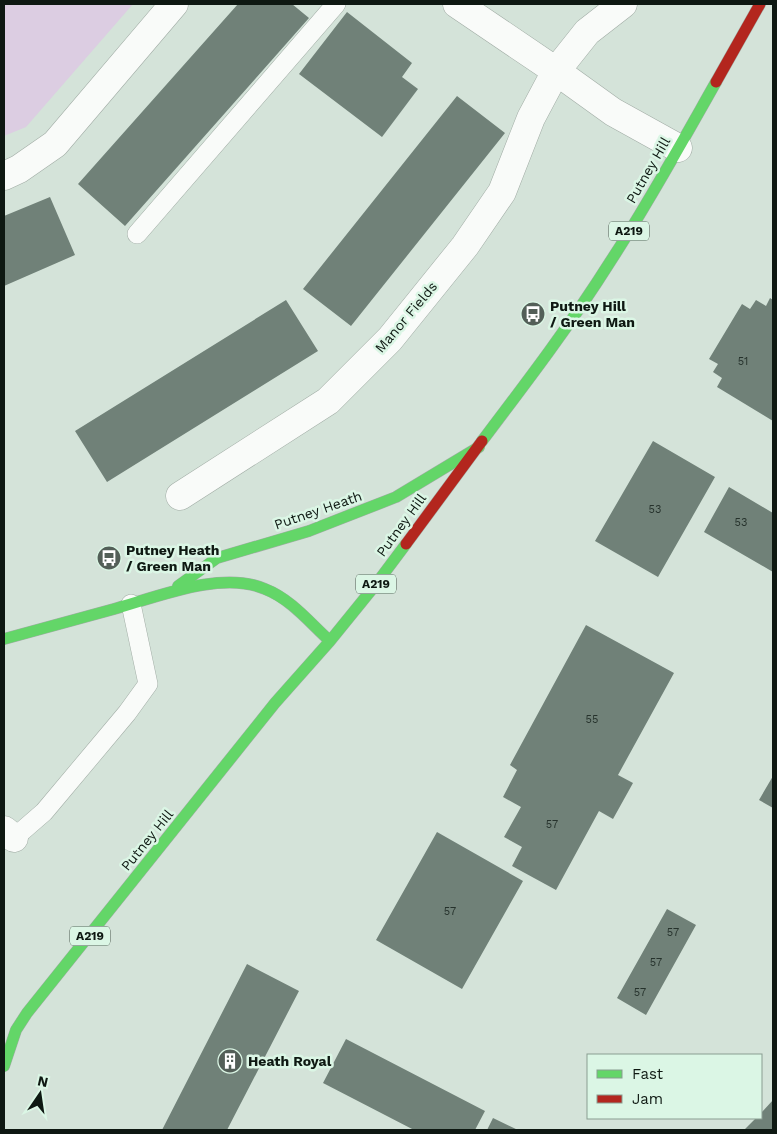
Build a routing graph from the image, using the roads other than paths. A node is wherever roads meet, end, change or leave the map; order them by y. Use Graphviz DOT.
graph roads {
  1 [pos="174,4"];
  2 [pos="336,4"];
  3 [pos="458,4"];
  4 [pos="623,4"];
  5 [pos="760,4"];
  6 [pos="556,71"];
  7 [pos="678,148"];
  8 [pos="4,176"];
  9 [pos="137,234"];
  10 [pos="480,446"];
  11 [pos="180,496"];
  12 [pos="164,595"];
  13 [pos="131,604"];
  14 [pos="4,639"];
  15 [pos="330,641"];
  16 [pos="9,834"];
  17 [pos="16,1030"];
  18 [pos="4,1037"];
  19 [pos="4,1066"];
  1 -- 8 [label="street"];
  2 -- 9 [label="lane"];
  3 -- 6 [label="street"];
  4 -- 6 [label="street, Manor Fields"];
  5 -- 7 [label="main road, Putney Hill / A219"];
  6 -- 7 [label="street"];
  6 -- 11 [label="street, Manor Fields"];
  7 -- 10 [label="main road, Putney Hill / A219"];
  10 -- 12 [label="main road, Putney Heath"];
  10 -- 15 [label="main road, Putney Hill / A219"];
  12 -- 13 [label="main road, Putney Heath"];
  12 -- 15 [label="main road, Putney Heath"];
  13 -- 14 [label="main road, Putney Heath"];
  13 -- 16 [label="lane"];
  15 -- 17 [label="main road, Putney Hill / A219"];
  17 -- 18 [label="main road, A219"];
  17 -- 19 [label="main road, A219"];
}
